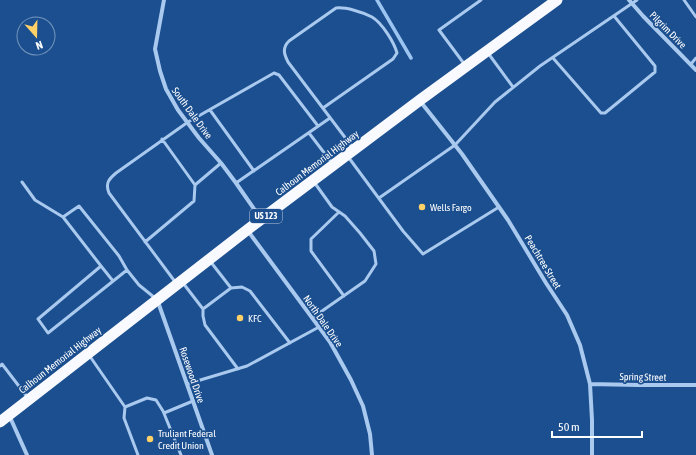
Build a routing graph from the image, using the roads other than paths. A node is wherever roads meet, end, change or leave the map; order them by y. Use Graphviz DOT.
graph roads {
  1 [pos="164,0"];
  2 [pos="481,0"];
  3 [pos="557,0"];
  4 [pos="637,0"];
  5 [pos="684,0"];
  6 [pos="631,2"];
  7 [pos="614,16"];
  8 [pos="696,17"];
  9 [pos="487,52"];
  10 [pos="552,58"];
  11 [pos="696,58"];
  12 [pos="691,64"];
  13 [pos="466,66"];
  14 [pos="696,70"];
  15 [pos="513,87"];
  16 [pos="420,100"];
  17 [pos="323,108"];
  18 [pos="210,110"];
  19 [pos="330,118"];
  20 [pos="188,122"];
  21 [pos="318,126"];
  22 [pos="309,132"];
  23 [pos="162,139"];
  24 [pos="455,145"];
  25 [pos="351,153"];
  26 [pos="222,164"];
  27 [pos="334,165"];
  28 [pos="254,171"];
  29 [pos="313,180"];
  30 [pos="22,182"];
  31 [pos="236,183"];
  32 [pos="195,185"];
  33 [pos="379,198"];
  34 [pos="499,207"];
  35 [pos="339,212"];
  36 [pos="63,217"];
  37 [pos="261,219"];
  38 [pos="247,230"];
  39 [pos="145,242"];
  40 [pos="208,259"];
  41 [pos="101,266"];
  42 [pos="127,270"];
  43 [pos="113,281"];
  44 [pos="179,282"];
  45 [pos="231,288"];
  46 [pos="344,296"];
  47 [pos="157,300"];
  48 [pos="203,309"];
  49 [pos="312,318"];
  50 [pos="319,327"];
  51 [pos="290,343"];
  52 [pos="88,354"];
  53 [pos="0,366"];
  54 [pos="238,369"];
  55 [pos="187,384"];
  56 [pos="590,384"];
  57 [pos="696,385"];
  58 [pos="29,399"];
  59 [pos="193,401"];
  60 [pos="125,406"];
  61 [pos="164,412"];
  62 [pos="9,415"];
  63 [pos="0,422"];
  64 [pos="27,455"];
  65 [pos="138,455"];
  66 [pos="181,455"];
  67 [pos="212,455"];
  68 [pos="372,455"];
  69 [pos="592,455"];
  1 -- 20 [label="street, South Dale Drive"];
  2 -- 13 [label="lane"];
  3 -- 9 [label="highway, Calhoun Memorial Highway / US 123"];
  4 -- 6 [label="lane"];
  5 -- 8 [label="lane"];
  6 -- 7 [label="lane"];
  6 -- 12 [label="street, Pilgrim Drive"];
  7 -- 10 [label="lane"];
  7 -- 10 [label="lane"];
  9 -- 13 [label="highway, Calhoun Memorial Highway / US 123"];
  9 -- 15 [label="lane"];
  10 -- 15 [label="lane"];
  11 -- 12 [label="lane"];
  12 -- 14 [label="street, Pilgrim Drive"];
  13 -- 16 [label="highway, Calhoun Memorial Highway / US 123"];
  15 -- 24 [label="lane"];
  16 -- 24 [label="street, Peachtree Street"];
  16 -- 25 [label="highway, Calhoun Memorial Highway / US 123"];
  17 -- 17 [label="lane"];
  17 -- 19 [label="lane"];
  18 -- 20 [label="lane"];
  18 -- 21 [label="lane"];
  18 -- 28 [label="lane"];
  19 -- 21 [label="lane"];
  19 -- 25 [label="lane"];
  20 -- 23 [label="lane"];
  20 -- 26 [label="street, South Dale Drive"];
  21 -- 22 [label="lane"];
  22 -- 27 [label="lane"];
  22 -- 28 [label="lane"];
  23 -- 32 [label="lane"];
  23 -- 39 [label="lane"];
  24 -- 33 [label="lane"];
  24 -- 34 [label="street, Peachtree Street"];
  25 -- 27 [label="highway, Calhoun Memorial Highway / US 123"];
  25 -- 33 [label="lane"];
  26 -- 31 [label="street, South Dale Drive"];
  26 -- 32 [label="lane"];
  27 -- 29 [label="highway, Calhoun Memorial Highway / US 123"];
  28 -- 31 [label="lane"];
  29 -- 35 [label="lane"];
  29 -- 37 [label="highway, Calhoun Memorial Highway / US 123"];
  30 -- 36 [label="lane"];
  31 -- 37 [label="street, South Dale Drive"];
  32 -- 39 [label="lane"];
  33 -- 34 [label="lane"];
  34 -- 56 [label="street, Peachtree Street"];
  35 -- 46 [label="lane"];
  35 -- 46 [label="lane"];
  36 -- 41 [label="lane"];
  36 -- 42 [label="lane"];
  37 -- 38 [label="highway, Calhoun Memorial Highway / US 123"];
  38 -- 40 [label="highway, Calhoun Memorial Highway / US 123"];
  38 -- 49 [label="street, North Dale Drive"];
  39 -- 44 [label="lane"];
  40 -- 44 [label="highway, Calhoun Memorial Highway / US 123"];
  40 -- 45 [label="lane"];
  41 -- 43 [label="lane"];
  41 -- 43 [label="lane"];
  42 -- 43 [label="lane"];
  42 -- 47 [label="lane"];
  44 -- 47 [label="highway, Calhoun Memorial Highway / US 123"];
  44 -- 48 [label="lane"];
  45 -- 48 [label="lane"];
  45 -- 51 [label="lane"];
  46 -- 49 [label="lane"];
  47 -- 52 [label="highway, Calhoun Memorial Highway / US 123"];
  47 -- 55 [label="street, Rosewood Drive"];
  48 -- 54 [label="lane"];
  49 -- 50 [label="street, North Dale Drive"];
  50 -- 51 [label="lane"];
  50 -- 68 [label="street, North Dale Drive"];
  51 -- 54 [label="lane"];
  52 -- 58 [label="highway, Calhoun Memorial Highway / US 123"];
  52 -- 60 [label="lane"];
  53 -- 58 [label="lane"];
  54 -- 55 [label="lane"];
  55 -- 59 [label="street, Rosewood Drive"];
  56 -- 57 [label="street, Spring Street"];
  56 -- 69 [label="street, Peachtree Street"];
  58 -- 62 [label="highway, Calhoun Memorial Highway / US 123"];
  59 -- 61 [label="lane"];
  59 -- 67 [label="street, Rosewood Drive"];
  60 -- 61 [label="lane"];
  60 -- 65 [label="lane"];
  61 -- 66 [label="lane"];
  62 -- 63 [label="highway, Calhoun Memorial Highway / US 123"];
  62 -- 64 [label="street"];
}
